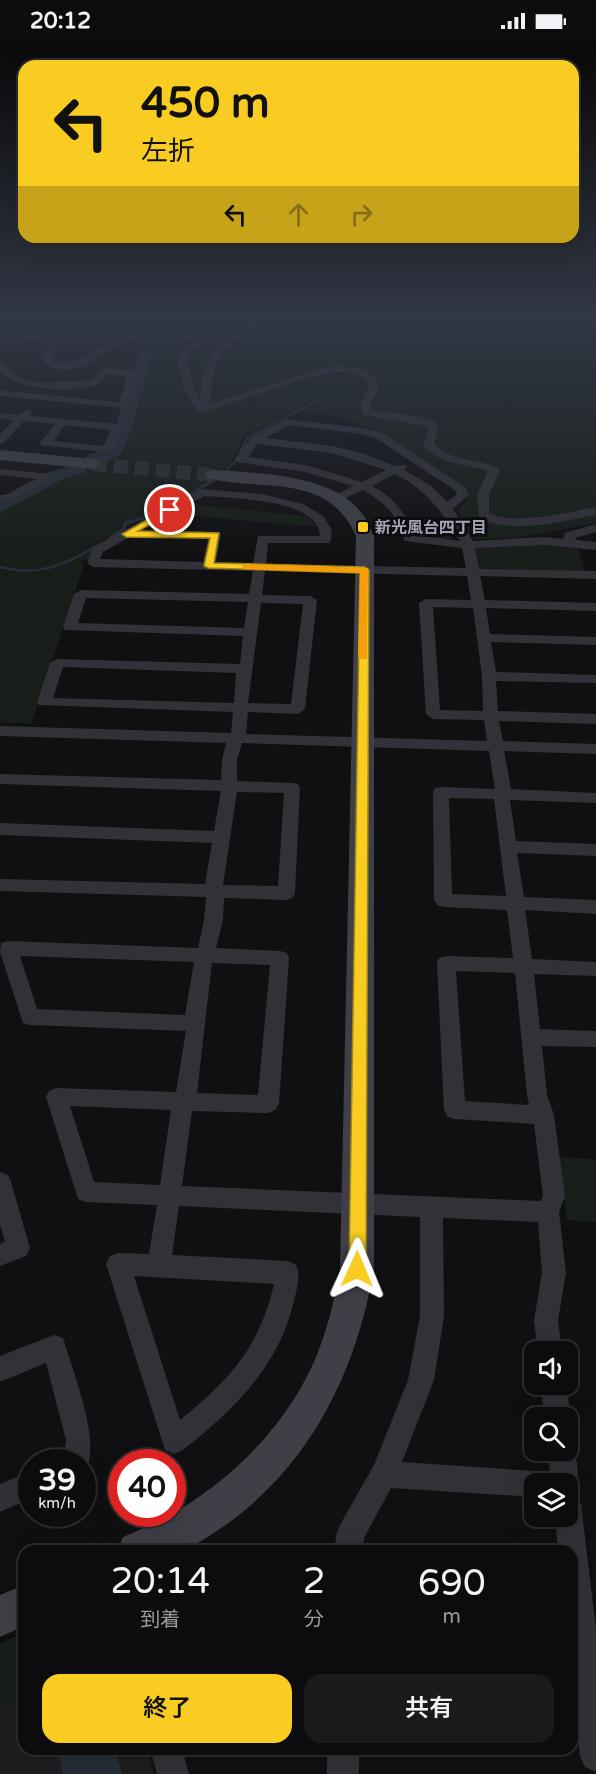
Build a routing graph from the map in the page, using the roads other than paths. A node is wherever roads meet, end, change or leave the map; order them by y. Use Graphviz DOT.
graph roads {
  1 [pos="30,397"];
  2 [pos="126,397"];
  3 [pos="192,397"];
  4 [pos="206,397"];
  5 [pos="245,397"];
  6 [pos="369,397"];
  7 [pos="39,398"];
  8 [pos="202,409"];
  9 [pos="0,416"];
  10 [pos="22,418"];
  11 [pos="62,422"];
  12 [pos="254,440"];
  13 [pos="0,441"];
  14 [pos="0,455"];
  15 [pos="417,461"];
  16 [pos="93,464"];
  17 [pos="394,469"];
  18 [pos="0,472"];
  19 [pos="213,475"];
  20 [pos="361,485"];
  21 [pos="0,498"];
  22 [pos="336,499"];
  23 [pos="446,509"];
  24 [pos="596,511"];
  25 [pos="596,528"];
  26 [pos="126,534"];
  27 [pos="570,543"];
  28 [pos="468,545"];
  29 [pos="596,546"];
  30 [pos="208,566"];
  31 [pos="260,567"];
  32 [pos="365,570"];
  33 [pos="473,572"];
  34 [pos="596,575"];
  35 [pos="254,599"];
  36 [pos="479,604"];
  37 [pos="596,607"];
  38 [pos="250,632"];
  39 [pos="484,638"];
  40 [pos="596,641"];
  41 [pos="244,669"];
  42 [pos="489,676"];
  43 [pos="596,679"];
  44 [pos="240,708"];
  45 [pos="492,716"];
  46 [pos="596,719"];
  47 [pos="0,731"];
  48 [pos="235,738"];
  49 [pos="363,742"];
  50 [pos="496,746"];
  51 [pos="596,749"];
  52 [pos="0,779"];
  53 [pos="230,786"];
  54 [pos="501,794"];
  55 [pos="596,798"];
  56 [pos="0,829"];
  57 [pos="220,837"];
  58 [pos="508,847"];
  59 [pos="596,850"];
  60 [pos="0,885"];
  61 [pos="215,892"];
  62 [pos="515,904"];
  63 [pos="596,907"];
  64 [pos="204,955"];
  65 [pos="524,967"];
  66 [pos="596,969"];
  67 [pos="194,1023"];
  68 [pos="532,1037"];
  69 [pos="596,1039"];
  70 [pos="183,1101"];
  71 [pos="543,1116"];
  72 [pos="0,1182"];
  73 [pos="170,1195"];
  74 [pos="359,1204"];
  75 [pos="431,1206"];
  76 [pos="548,1212"];
  77 [pos="0,1255"];
  78 [pos="159,1267"];
  79 [pos="549,1341"];
  80 [pos="0,1369"];
  81 [pos="78,1449"];
  82 [pos="384,1474"];
  83 [pos="524,1483"];
  84 [pos="18,1490"];
  85 [pos="0,1498"];
  86 [pos="569,1527"];
  87 [pos="150,1545"];
  88 [pos="349,1545"];
  89 [pos="570,1545"];
  90 [pos="18,1608"];
  91 [pos="0,1616"];
  92 [pos="578,1647"];
  93 [pos="168,1755"];
  94 [pos="343,1755"];
  95 [pos="596,1756"];
  96 [pos="173,1774"];
  97 [pos="343,1774"];
  1 -- 7 [label="street"];
  2 -- 7 [label="street"];
  3 -- 8 [label="street"];
  4 -- 8 [label="street"];
  5 -- 8 [label="street"];
  6 -- 24 [label="street"];
  7 -- 10 [label="street"];
  9 -- 10 [label="street"];
  10 -- 11 [label="street"];
  10 -- 13 [label="street"];
  11 -- 11 [label="street"];
  12 -- 15 [label="street"];
  12 -- 17 [label="street"];
  12 -- 20 [label="street"];
  14 -- 16 [label="street"];
  15 -- 17 [label="street"];
  15 -- 23 [label="street"];
  17 -- 20 [label="street"];
  17 -- 23 [label="street"];
  18 -- 21 [label="street"];
  19 -- 22 [label="street"];
  20 -- 22 [label="street"];
  20 -- 28 [label="street"];
  22 -- 32 [label="street"];
  23 -- 28 [label="street"];
  25 -- 27 [label="street"];
  26 -- 30 [label="street"];
  26 -- 30 [label="street"];
  26 -- 31 [label="street"];
  27 -- 28 [label="street"];
  27 -- 29 [label="street"];
  28 -- 33 [label="street"];
  30 -- 31 [label="street"];
  31 -- 32 [label="street"];
  31 -- 35 [label="street"];
  32 -- 33 [label="street"];
  32 -- 49 [label="street"];
  33 -- 34 [label="street"];
  33 -- 36 [label="street"];
  35 -- 38 [label="street"];
  35 -- 38 [label="street"];
  35 -- 44 [label="street"];
  36 -- 37 [label="street"];
  36 -- 39 [label="street"];
  36 -- 45 [label="street"];
  38 -- 41 [label="street"];
  39 -- 40 [label="street"];
  39 -- 42 [label="street"];
  41 -- 44 [label="street"];
  41 -- 44 [label="street"];
  42 -- 43 [label="street"];
  42 -- 45 [label="street"];
  44 -- 48 [label="street"];
  45 -- 46 [label="street"];
  45 -- 50 [label="street"];
  47 -- 48 [label="street"];
  48 -- 49 [label="street"];
  48 -- 53 [label="street"];
  49 -- 50 [label="street"];
  49 -- 74 [label="street"];
  50 -- 51 [label="street"];
  50 -- 54 [label="street"];
  52 -- 53 [label="street"];
  53 -- 57 [label="street"];
  53 -- 61 [label="street"];
  54 -- 55 [label="street"];
  54 -- 58 [label="street"];
  54 -- 62 [label="street"];
  56 -- 57 [label="street"];
  57 -- 61 [label="street"];
  58 -- 59 [label="street"];
  58 -- 62 [label="street"];
  60 -- 61 [label="street"];
  61 -- 64 [label="street"];
  62 -- 63 [label="street"];
  62 -- 65 [label="street"];
  64 -- 67 [label="street"];
  64 -- 67 [label="street"];
  64 -- 70 [label="street"];
  65 -- 66 [label="street"];
  65 -- 68 [label="street"];
  65 -- 71 [label="street"];
  67 -- 70 [label="street"];
  68 -- 69 [label="street"];
  68 -- 71 [label="street"];
  70 -- 73 [label="street"];
  70 -- 73 [label="street"];
  71 -- 76 [label="street"];
  72 -- 77 [label="street"];
  73 -- 74 [label="street"];
  73 -- 78 [label="street"];
  74 -- 75 [label="street"];
  74 -- 87 [label="street"];
  75 -- 76 [label="street"];
  75 -- 82 [label="street"];
  76 -- 79 [label="street"];
  78 -- 78 [label="street"];
  80 -- 81 [label="street"];
  82 -- 83 [label="street"];
  82 -- 88 [label="street"];
  84 -- 85 [label="street"];
  86 -- 89 [label="street"];
  90 -- 91 [label="street"];
  92 -- 95 [label="street"];
  93 -- 96 [label="street"];
  94 -- 97 [label="street"];
}
